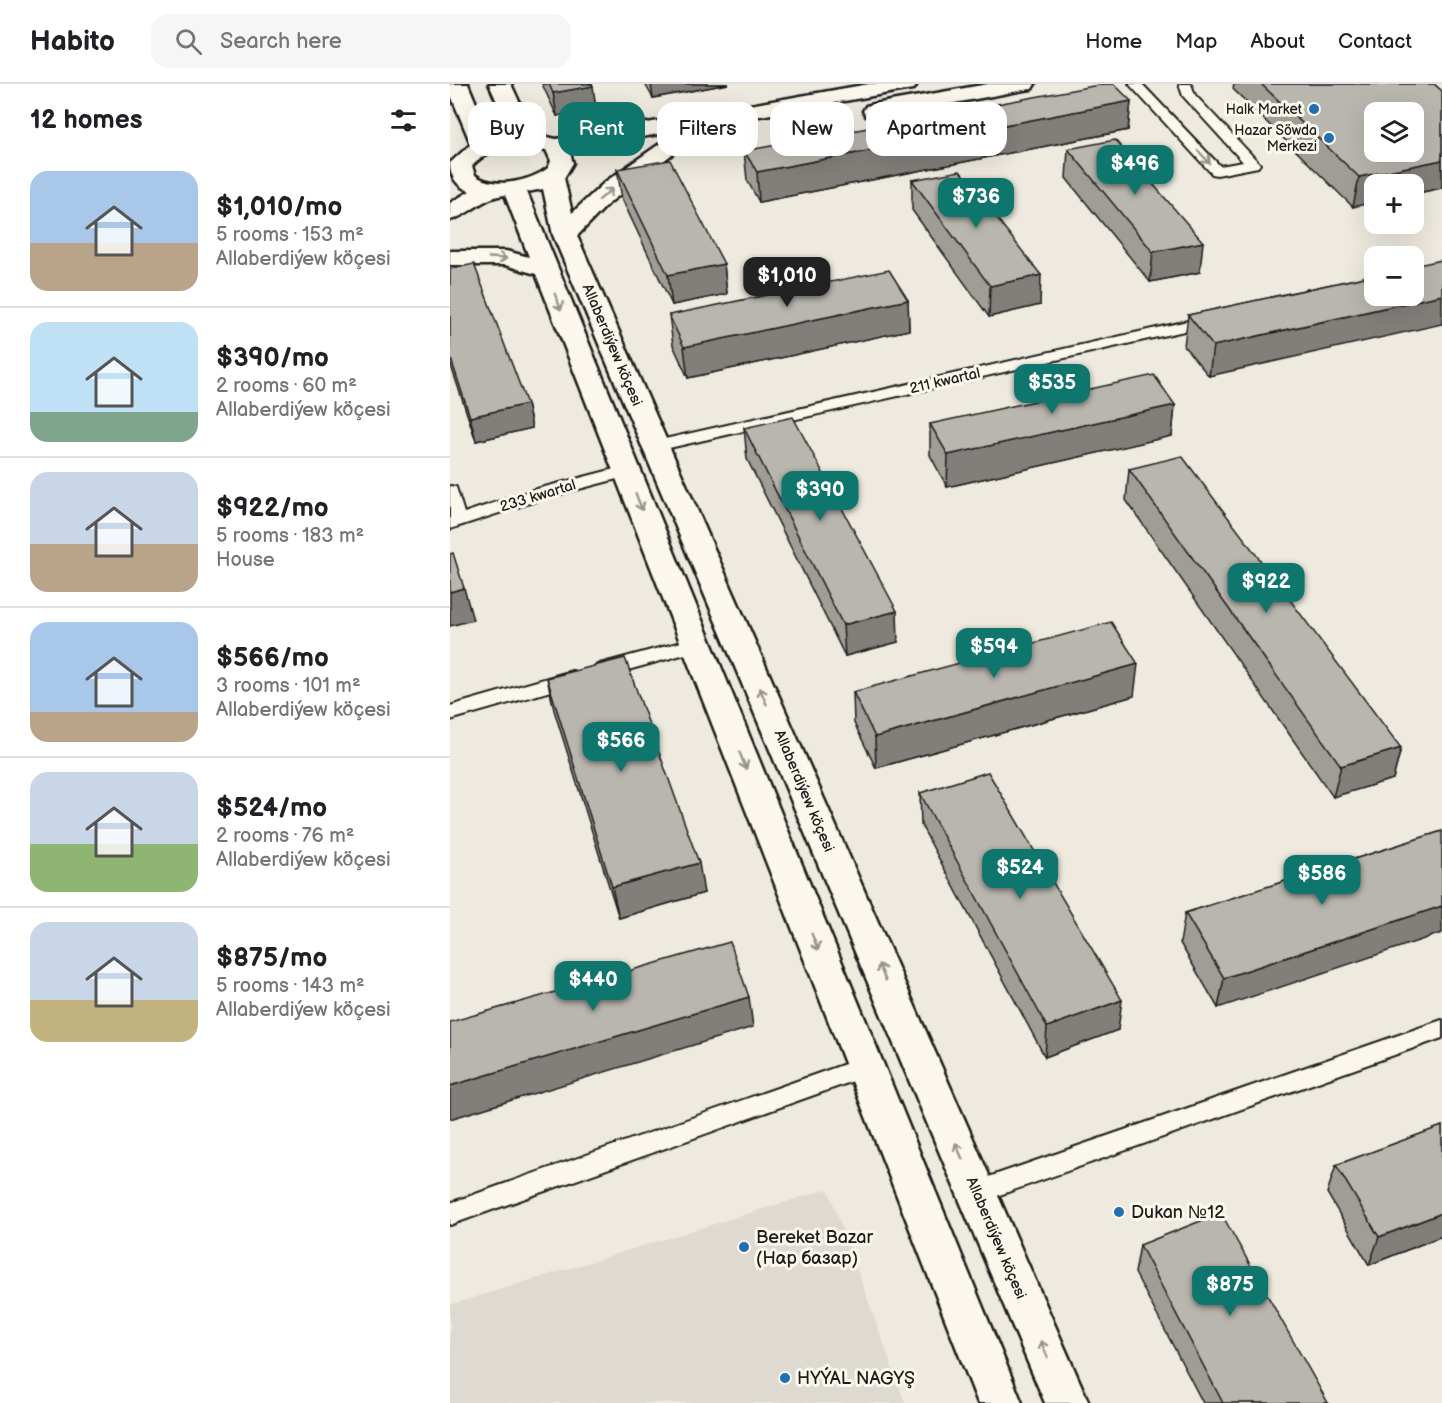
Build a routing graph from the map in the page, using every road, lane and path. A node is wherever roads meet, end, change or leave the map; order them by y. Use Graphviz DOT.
graph roads {
  1 [pos="458,84"];
  2 [pos="500,84"];
  3 [pos="906,84"];
  4 [pos="1023,84"];
  5 [pos="1135,84"];
  6 [pos="1185,84"];
  7 [pos="508,102"];
  8 [pos="468,109"];
  9 [pos="854,115"];
  10 [pos="546,145"];
  11 [pos="657,149"];
  12 [pos="468,155"];
  13 [pos="657,156"];
  14 [pos="556,162"];
  15 [pos="457,181"];
  16 [pos="501,188"];
  17 [pos="450,213"];
  18 [pos="565,235"];
  19 [pos="450,258"];
  20 [pos="545,269"];
  21 [pos="1223,318"];
  22 [pos="656,446"];
  23 [pos="626,471"];
  24 [pos="450,491"];
  25 [pos="454,522"];
  26 [pos="696,644"];
  27 [pos="450,713"];
  28 [pos="1442,1029"];
  29 [pos="865,1066"];
  30 [pos="977,1192"];
  31 [pos="450,1214"];
  32 [pos="1000,1403"];
  33 [pos="1067,1403"];
  1 -- 8 [label="street"];
  2 -- 7 [label="street"];
  3 -- 14 [label="street"];
  4 -- 9 [label="street"];
  5 -- 6 [label="lane, one-way"];
  10 -- 14 [label="street"];
  11 -- 14 [label="street"];
  12 -- 15 [label="street"];
  18 -- 13 [label="street, one-way"];
  14 -- 16 [label="street"];
  14 -- 18 [label="street, Allaberdiýew köçesi"];
  15 -- 16 [label="street"];
  16 -- 17 [label="street"];
  16 -- 20 [label="street"];
  18 -- 22 [label="street, Allaberdiýew köçesi"];
  19 -- 20 [label="street, one-way"];
  20 -- 23 [label="street, one-way"];
  21 -- 22 [label="lane, 211 kwartal"];
  30 -- 22 [label="street, Allaberdiýew köçesi, one-way"];
  23 -- 25 [label="lane, 233 kwartal"];
  23 -- 26 [label="street, one-way"];
  24 -- 25 [label="lane"];
  26 -- 27 [label="lane"];
  26 -- 29 [label="street, one-way"];
  28 -- 30 [label="lane"];
  29 -- 31 [label="lane"];
  29 -- 32 [label="street"];
  33 -- 30 [label="street, Allaberdiýew köçesi, one-way"];
}
